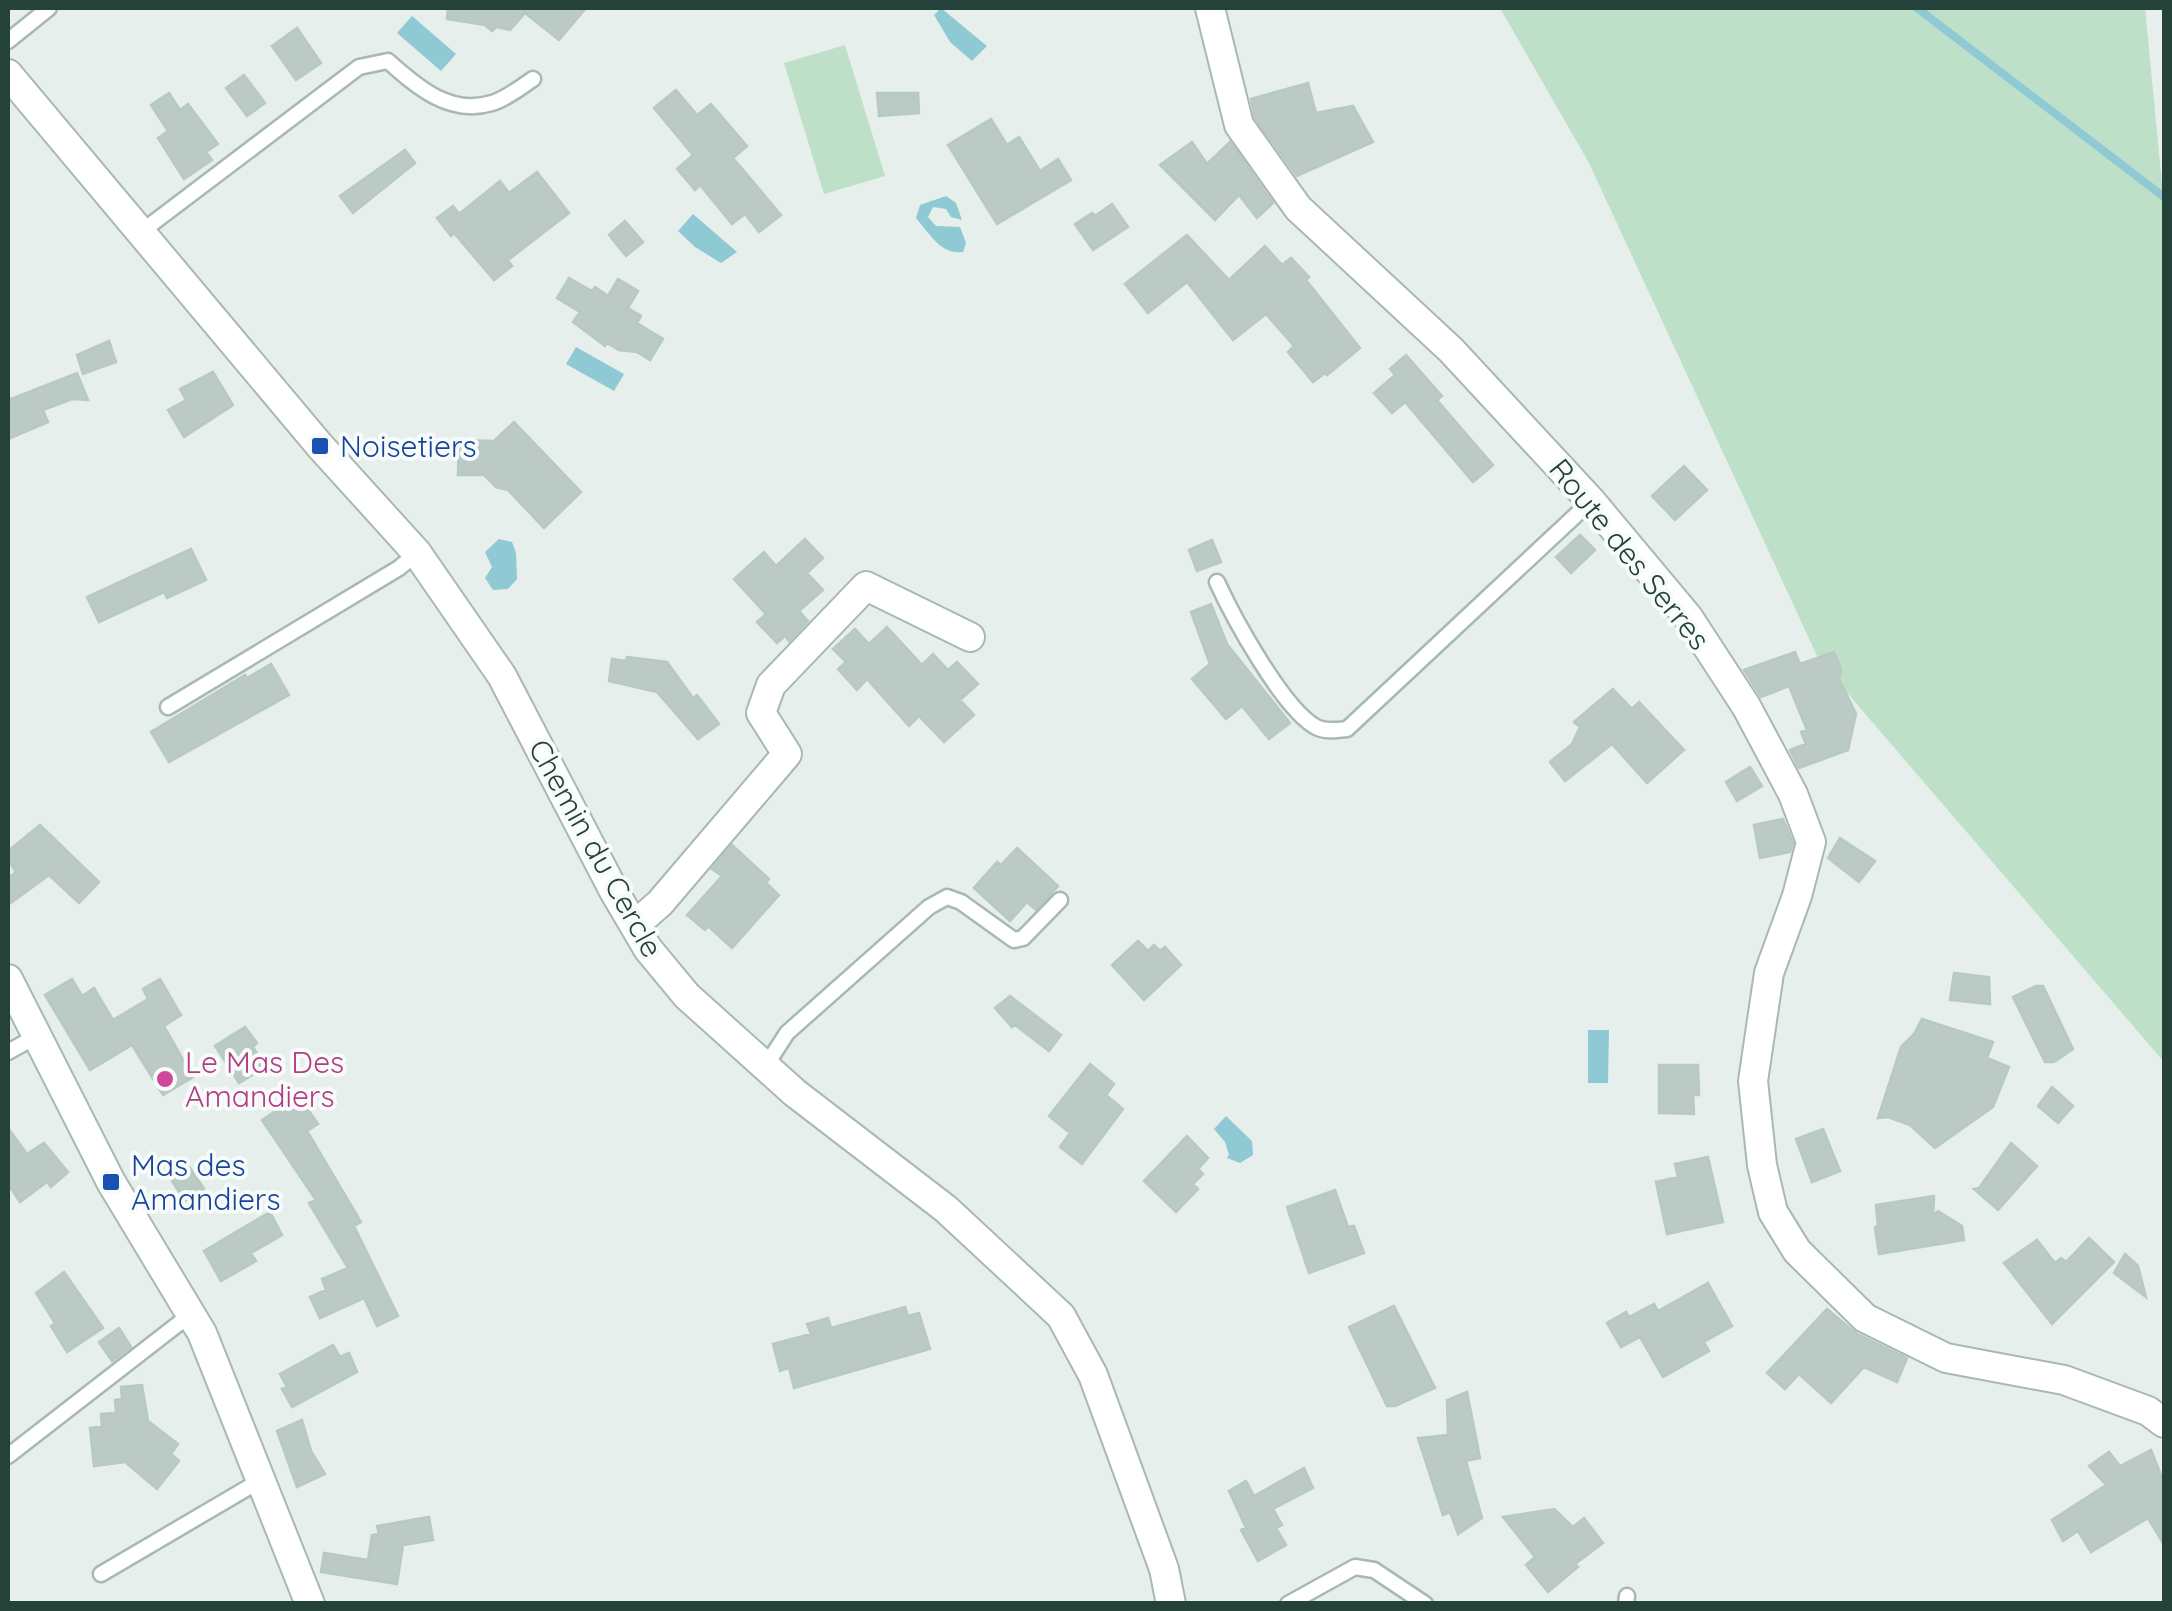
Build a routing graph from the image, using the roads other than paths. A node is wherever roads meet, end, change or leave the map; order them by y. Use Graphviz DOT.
graph roads {
  1 [pos="49,8"];
  2 [pos="1210,8"];
  3 [pos="8,42"];
  4 [pos="8,74"];
  5 [pos="534,79"];
  6 [pos="141,232"];
  7 [pos="1591,501"];
  8 [pos="416,553"];
  9 [pos="1217,582"];
  10 [pos="970,637"];
  11 [pos="168,707"];
  12 [pos="1060,900"];
  13 [pos="634,925"];
  14 [pos="8,980"];
  15 [pos="37,1036"];
  16 [pos="8,1052"];
  17 [pos="765,1067"];
  18 [pos="190,1314"];
  19 [pos="2164,1423"];
  20 [pos="8,1456"];
  21 [pos="262,1480"];
  22 [pos="101,1574"];
  23 [pos="310,1604"];
  24 [pos="1171,1604"];
  25 [pos="1288,1604"];
  26 [pos="1425,1604"];
  1 -- 3 [label="lane"];
  2 -- 7 [label="street, Route des Serres"];
  4 -- 6 [label="street, Chemin du Cercle"];
  5 -- 6 [label="lane"];
  6 -- 8 [label="street, Chemin du Cercle"];
  7 -- 9 [label="lane"];
  7 -- 19 [label="street, Route des Serres"];
  8 -- 11 [label="lane"];
  8 -- 13 [label="street, Chemin du Cercle"];
  10 -- 13 [label="street"];
  12 -- 17 [label="lane"];
  13 -- 17 [label="street, Chemin du Cercle"];
  14 -- 15 [label="street"];
  15 -- 16 [label="lane"];
  15 -- 18 [label="street"];
  17 -- 24 [label="street, Chemin du Cercle"];
  18 -- 20 [label="lane"];
  18 -- 21 [label="street"];
  21 -- 22 [label="lane"];
  21 -- 23 [label="street"];
  25 -- 26 [label="lane"];
}
